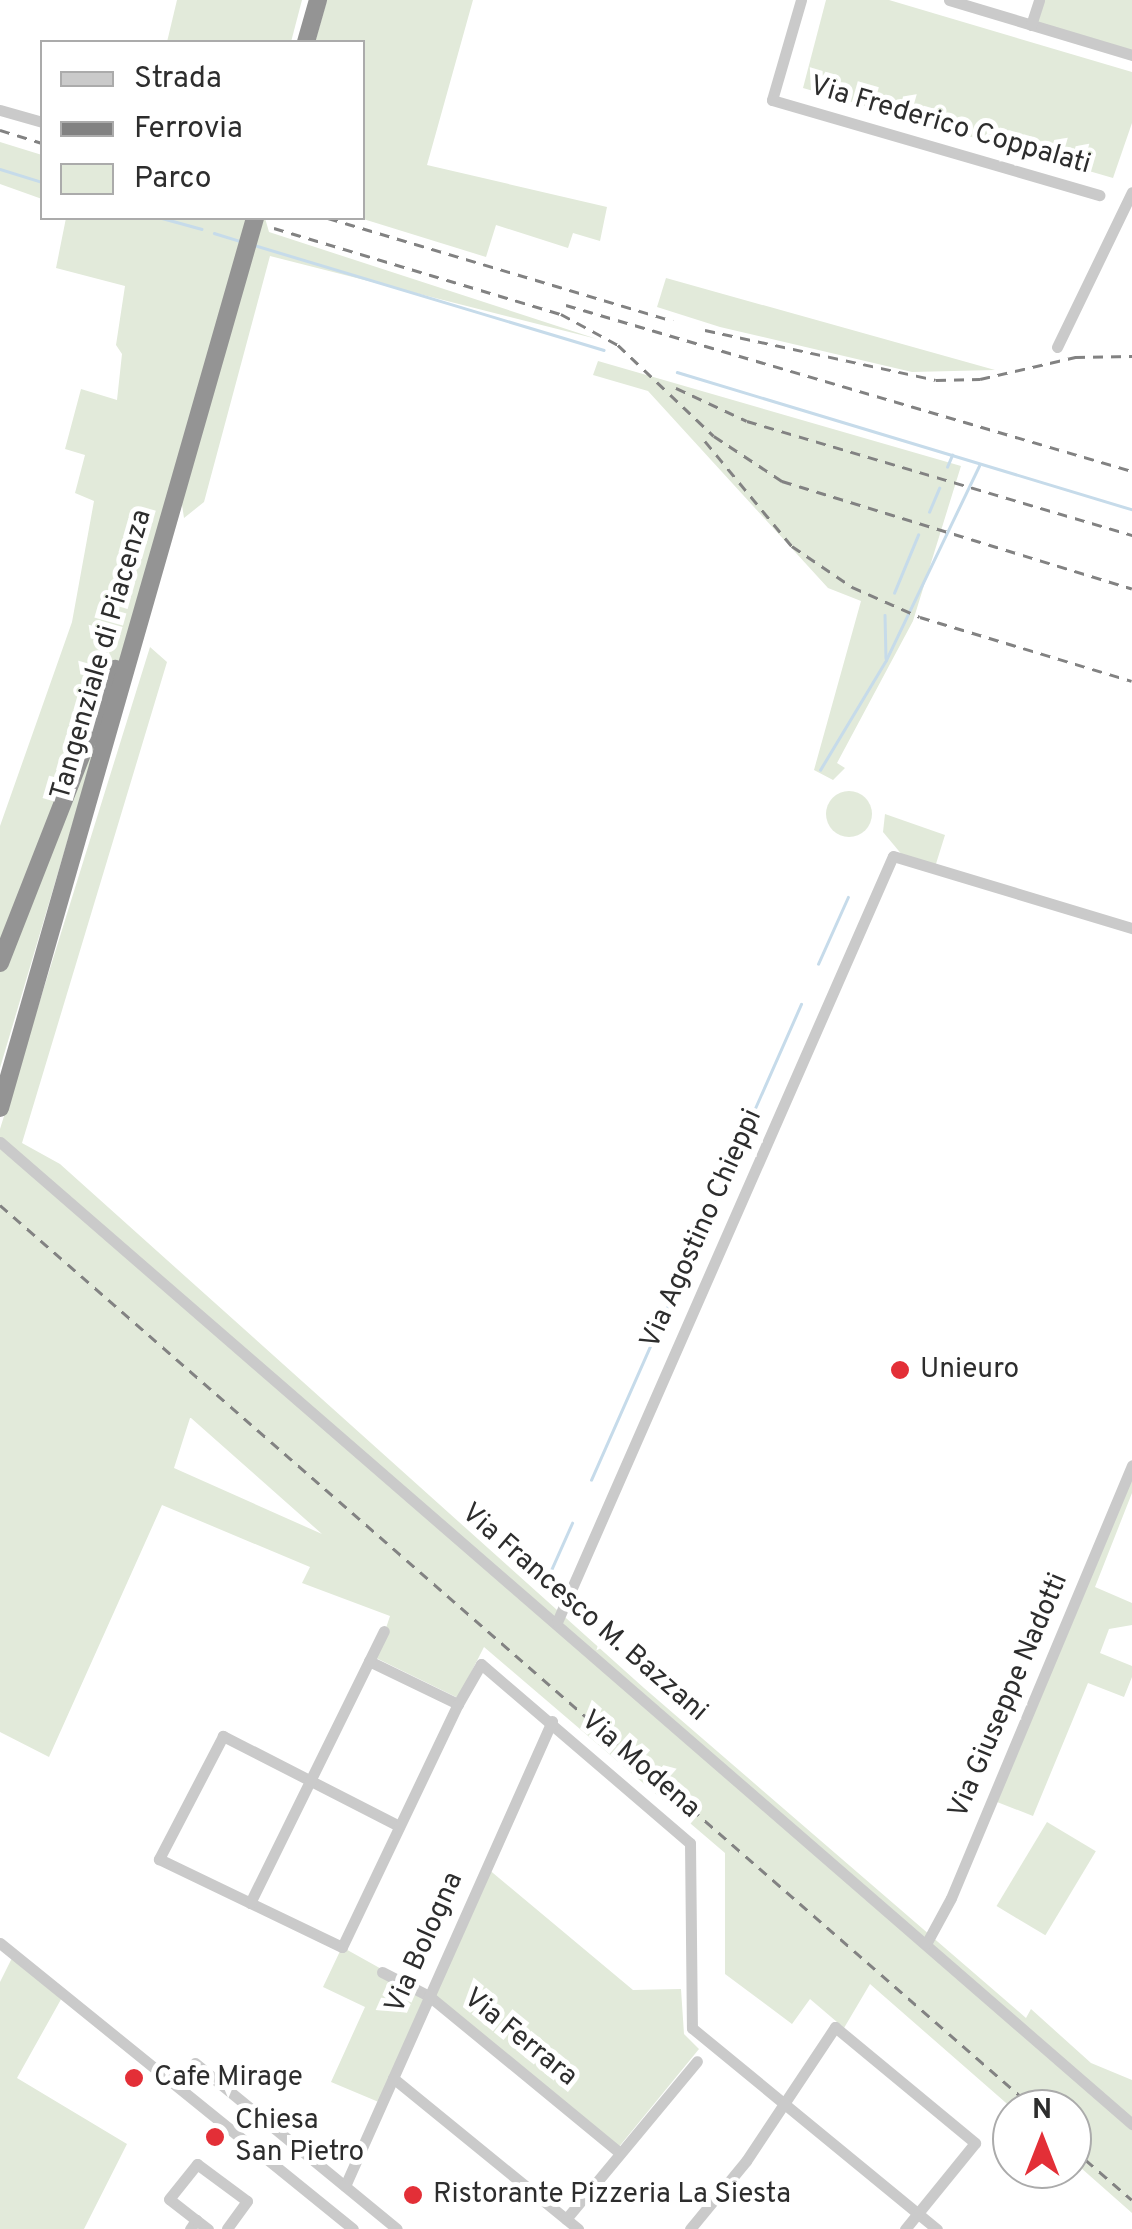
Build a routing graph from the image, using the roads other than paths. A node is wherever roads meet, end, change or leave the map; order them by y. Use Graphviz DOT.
graph roads {
  1 [pos="801,0"];
  2 [pos="949,0"];
  3 [pos="1039,0"];
  4 [pos="317,4"];
  5 [pos="1032,25"];
  6 [pos="307,40"];
  7 [pos="1132,55"];
  8 [pos="0,110"];
  9 [pos="40,121"];
  10 [pos="1132,192"];
  11 [pos="1099,194"];
  12 [pos="254,220"];
  13 [pos="1057,347"];
  14 [pos="153,576"];
  15 [pos="1132,928"];
  16 [pos="0,963"];
  17 [pos="2,1102"];
  18 [pos="0,1142"];
  19 [pos="1132,1464"];
  20 [pos="557,1622"];
  21 [pos="384,1630"];
  22 [pos="369,1661"];
  23 [pos="458,1704"];
  24 [pos="552,1721"];
  25 [pos="311,1780"];
  26 [pos="399,1826"];
  27 [pos="250,1903"];
  28 [pos="0,1943"];
  29 [pos="926,1944"];
  30 [pos="382,1972"];
  31 [pos="429,1996"];
  32 [pos="697,2061"];
  33 [pos="195,2063"];
  34 [pos="393,2078"];
  35 [pos="784,2104"];
  36 [pos="1132,2124"];
  37 [pos="619,2152"];
  38 [pos="344,2186"];
  39 [pos="918,2213"];
  40 [pos="566,2219"];
  41 [pos="193,2224"];
  42 [pos="208,2229"];
  43 [pos="227,2229"];
  44 [pos="353,2229"];
  45 [pos="397,2229"];
  46 [pos="578,2229"];
  47 [pos="690,2229"];
  48 [pos="905,2229"];
  49 [pos="937,2229"];
  1 -- 11 [label="street, Via Frederico Coppalati"];
  2 -- 5 [label="street"];
  3 -- 5 [label="street"];
  4 -- 6 [label="highway"];
  5 -- 7 [label="street"];
  8 -- 9 [label="street"];
  10 -- 13 [label="street"];
  12 -- 14 [label="highway, Tangenziale di Piacenza"];
  14 -- 16 [label="highway"];
  14 -- 17 [label="highway, Tangenziale di Piacenza"];
  15 -- 20 [label="street, Via Agostino Chieppi"];
  18 -- 20 [label="street, Via Francesco M. Bazzani"];
  19 -- 29 [label="street, Via Giuseppe Nadotti"];
  20 -- 29 [label="street, Via Francesco M. Bazzani"];
  21 -- 22 [label="street"];
  22 -- 23 [label="street"];
  22 -- 25 [label="street"];
  23 -- 24 [label="street, Via Modena"];
  23 -- 26 [label="street"];
  24 -- 31 [label="street, Via Bologna"];
  24 -- 35 [label="street, Via Modena"];
  25 -- 26 [label="street"];
  25 -- 27 [label="street"];
  25 -- 27 [label="street"];
  26 -- 27 [label="street"];
  28 -- 44 [label="street"];
  29 -- 36 [label="street, Via Francesco M. Bazzani"];
  30 -- 31 [label="street, Via Ferrara"];
  31 -- 34 [label="street, Via Bologna"];
  31 -- 37 [label="street, Via Ferrara"];
  32 -- 37 [label="street"];
  33 -- 38 [label="street"];
  34 -- 38 [label="street, Via Bologna"];
  34 -- 40 [label="street"];
  35 -- 39 [label="street, Via Modena"];
  35 -- 39 [label="street"];
  35 -- 47 [label="street"];
  37 -- 40 [label="street"];
  38 -- 45 [label="street"];
  39 -- 48 [label="street"];
  39 -- 49 [label="street, Via Modena"];
  40 -- 46 [label="street"];
  41 -- 42 [label="street"];
  41 -- 43 [label="street"];
}
